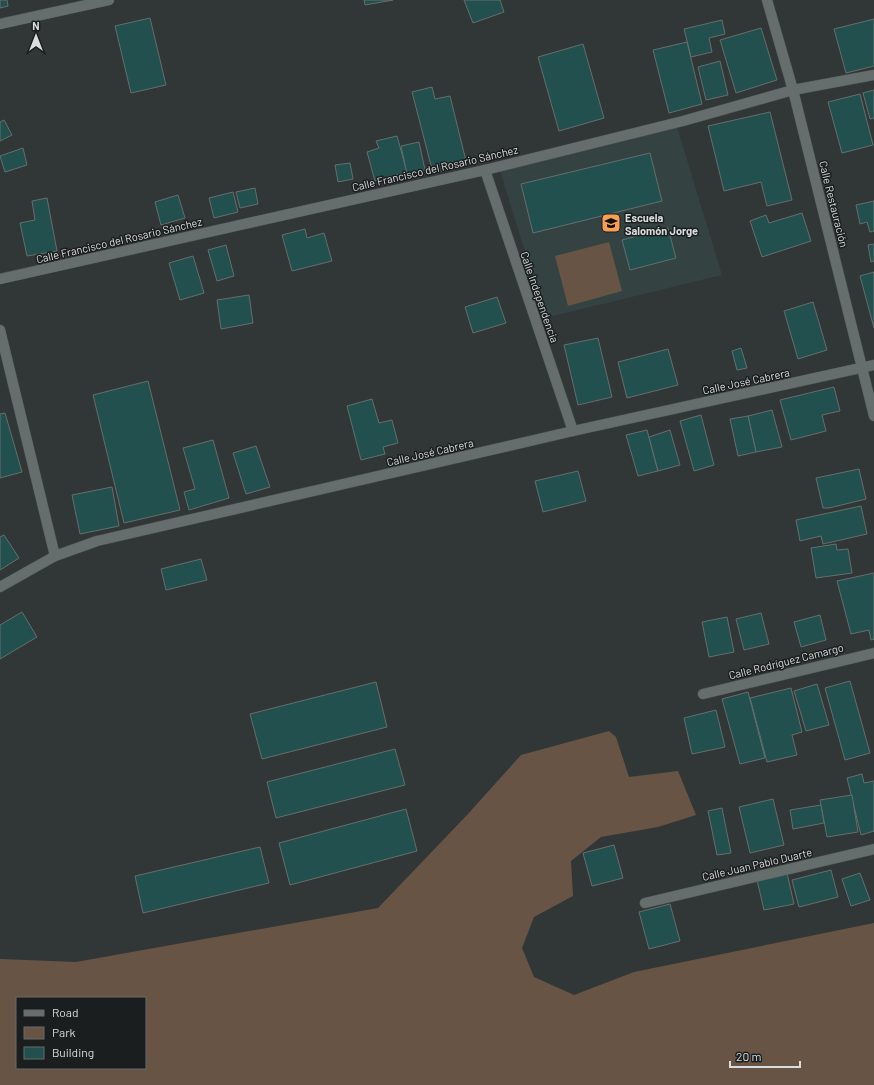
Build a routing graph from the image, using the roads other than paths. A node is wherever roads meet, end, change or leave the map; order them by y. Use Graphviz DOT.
graph roads {
  1 [pos="109,0"];
  2 [pos="767,0"];
  3 [pos="0,24"];
  4 [pos="874,75"];
  5 [pos="793,90"];
  6 [pos="485,170"];
  7 [pos="0,279"];
  8 [pos="0,330"];
  9 [pos="874,365"];
  10 [pos="863,367"];
  11 [pos="874,416"];
  12 [pos="573,431"];
  13 [pos="55,556"];
  14 [pos="0,587"];
  15 [pos="874,653"];
  16 [pos="703,694"];
  17 [pos="874,849"];
  18 [pos="644,903"];
  1 -- 3 [label="street"];
  2 -- 5 [label="street, Calle Restauración"];
  4 -- 5 [label="street, Calle Francisco del Rosario Sánchez"];
  5 -- 6 [label="street, Calle Francisco del Rosario Sánchez"];
  5 -- 10 [label="street, Calle Restauración"];
  6 -- 7 [label="street, Calle Francisco del Rosario Sánchez"];
  6 -- 12 [label="street, Calle Independencia"];
  8 -- 13 [label="street"];
  9 -- 10 [label="street, Calle José Cabrera"];
  10 -- 11 [label="street, Calle Restauración"];
  10 -- 12 [label="street, Calle José Cabrera"];
  12 -- 13 [label="street, Calle José Cabrera"];
  13 -- 14 [label="street, Calle José Cabrera"];
  15 -- 16 [label="street, Calle Rodríguez Camargo"];
  17 -- 18 [label="street, Calle Juan Pablo Duarte"];
}
